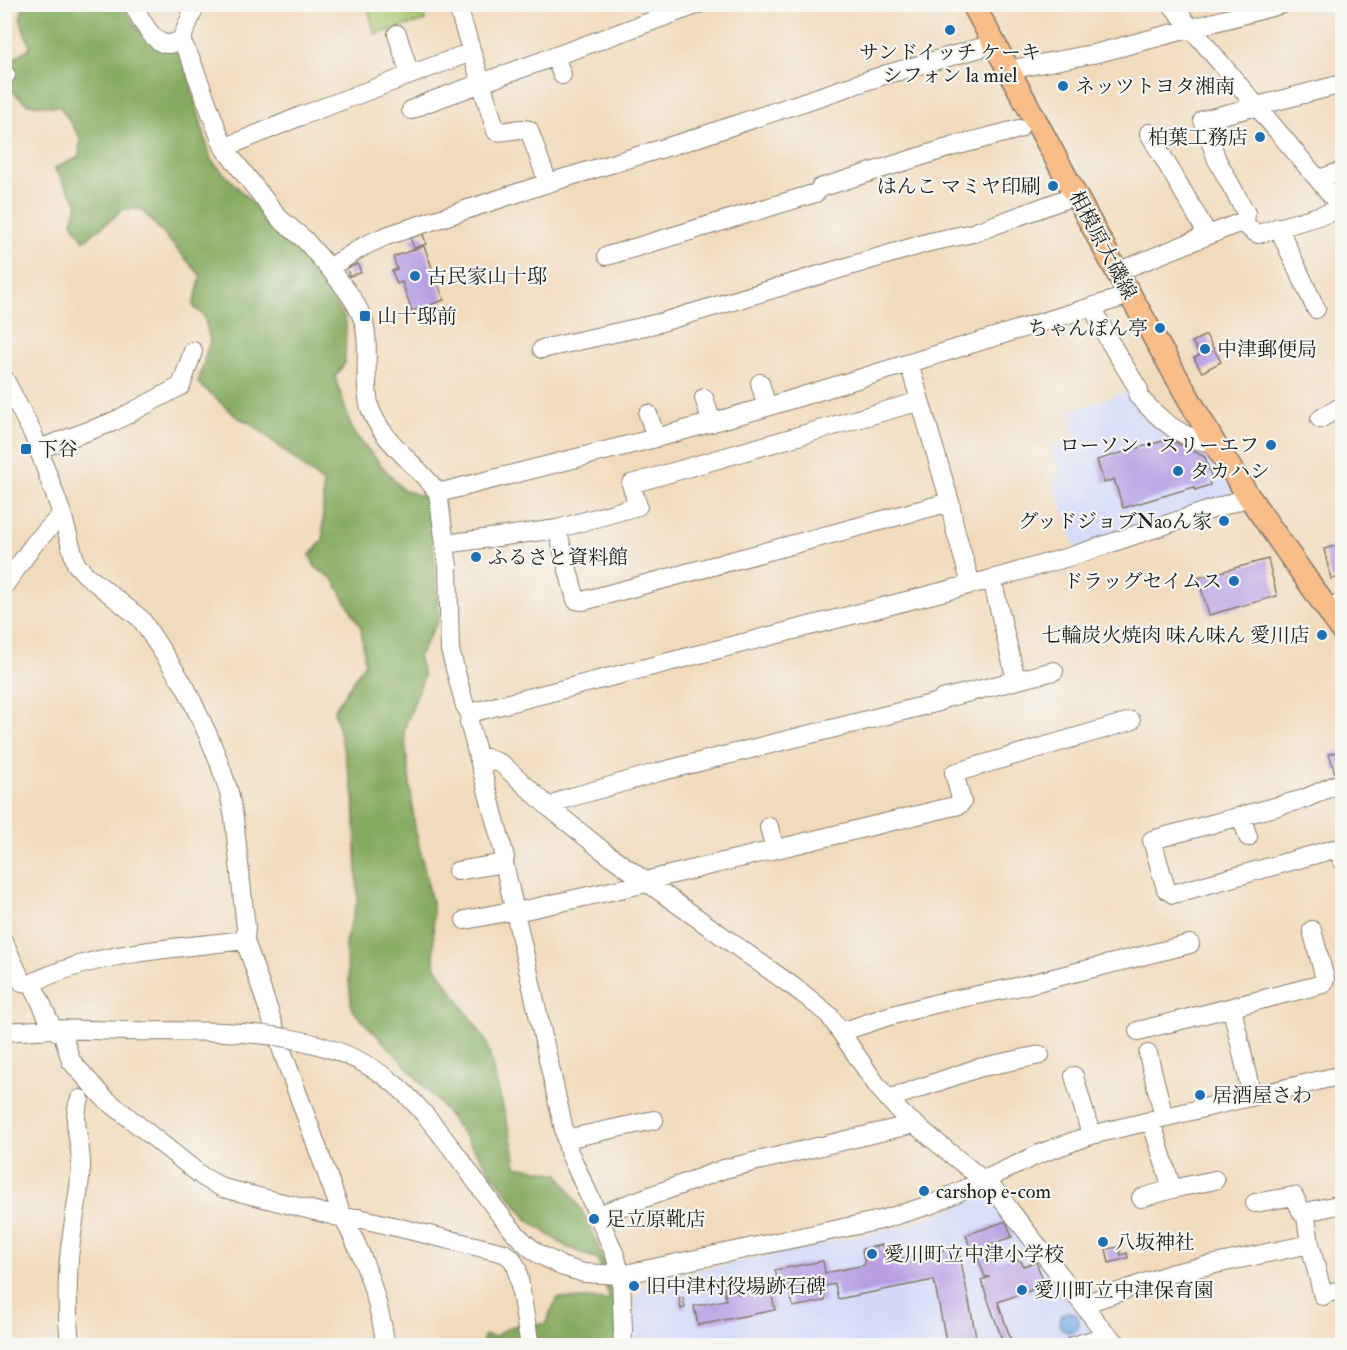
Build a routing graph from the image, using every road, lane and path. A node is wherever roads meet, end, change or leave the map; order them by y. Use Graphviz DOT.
graph roads {
  1 [pos="133,4"];
  2 [pos="196,4"];
  3 [pos="457,4"];
  4 [pos="699,4"];
  5 [pos="973,4"];
  6 [pos="1171,4"];
  7 [pos="1283,4"];
  8 [pos="1247,9"];
  9 [pos="1191,29"];
  10 [pos="398,34"];
  11 [pos="181,40"];
  12 [pos="994,44"];
  13 [pos="471,52"];
  14 [pos="555,56"];
  15 [pos="1007,70"];
  16 [pos="411,75"];
  17 [pos="562,75"];
  18 [pos="482,82"];
  19 [pos="1342,84"];
  20 [pos="1259,107"];
  21 [pos="411,110"];
  22 [pos="1018,129"];
  23 [pos="1149,133"];
  24 [pos="224,148"];
  25 [pos="1342,171"];
  26 [pos="1319,179"];
  27 [pos="549,183"];
  28 [pos="1077,195"];
  29 [pos="1342,208"];
  30 [pos="1245,222"];
  31 [pos="1278,227"];
  32 [pos="1208,235"];
  33 [pos="607,256"];
  34 [pos="329,268"];
  35 [pos="1117,272"];
  36 [pos="1131,295"];
  37 [pos="1317,300"];
  38 [pos="1093,308"];
  39 [pos="542,349"];
  40 [pos="193,351"];
  41 [pos="909,363"];
  42 [pos="4,378"];
  43 [pos="760,383"];
  44 [pos="704,398"];
  45 [pos="920,400"];
  46 [pos="1342,406"];
  47 [pos="767,407"];
  48 [pos="648,414"];
  49 [pos="1320,419"];
  50 [pos="712,423"];
  51 [pos="656,438"];
  52 [pos="1214,443"];
  53 [pos="39,449"];
  54 [pos="438,493"];
  55 [pos="1249,497"];
  56 [pos="950,502"];
  57 [pos="62,514"];
  58 [pos="557,529"];
  59 [pos="445,544"];
  60 [pos="992,579"];
  61 [pos="970,584"];
  62 [pos="4,586"];
  63 [pos="1335,606"];
  64 [pos="1342,630"];
  65 [pos="1054,670"];
  66 [pos="1016,680"];
  67 [pos="470,713"];
  68 [pos="1123,727"];
  69 [pos="478,755"];
  70 [pos="1342,782"];
  71 [pos="550,808"];
  72 [pos="1241,816"];
  73 [pos="769,827"];
  74 [pos="1248,837"];
  75 [pos="775,849"];
  76 [pos="1342,860"];
  77 [pos="504,863"];
  78 [pos="457,871"];
  79 [pos="647,883"];
  80 [pos="516,911"];
  81 [pos="468,917"];
  82 [pos="245,940"];
  83 [pos="1311,941"];
  84 [pos="4,942"];
  85 [pos="1190,944"];
  86 [pos="32,983"];
  87 [pos="1232,1008"];
  88 [pos="53,1029"];
  89 [pos="1138,1031"];
  90 [pos="4,1032"];
  91 [pos="841,1032"];
  92 [pos="1040,1055"];
  93 [pos="1153,1059"];
  94 [pos="1342,1075"];
  95 [pos="1074,1076"];
  96 [pos="1252,1097"];
  97 [pos="80,1099"];
  98 [pos="888,1099"];
  99 [pos="645,1118"];
  100 [pos="1158,1119"];
  101 [pos="914,1124"];
  102 [pos="1091,1135"];
  103 [pos="566,1139"];
  104 [pos="983,1180"];
  105 [pos="1215,1180"];
  106 [pos="1172,1189"];
  107 [pos="1141,1198"];
  108 [pos="1255,1203"];
  109 [pos="1342,1204"];
  110 [pos="1302,1213"];
  111 [pos="598,1215"];
  112 [pos="343,1218"];
  113 [pos="1310,1244"];
  114 [pos="621,1275"];
  115 [pos="1342,1290"];
  116 [pos="1084,1304"];
  117 [pos="1105,1333"];
  118 [pos="70,1346"];
  119 [pos="386,1346"];
  120 [pos="530,1346"];
  121 [pos="622,1346"];
  122 [pos="1073,1346"];
  123 [pos="1120,1346"];
  1 -- 11 [label="street"];
  2 -- 11 [label="street"];
  3 -- 13 [label="street"];
  4 -- 14 [label="street"];
  5 -- 12 [label="main road, 相模原大磯線"];
  6 -- 9 [label="street"];
  7 -- 8 [label="street"];
  8 -- 9 [label="street"];
  9 -- 15 [label="street"];
  9 -- 20 [label="street"];
  10 -- 16 [label="street"];
  11 -- 24 [label="street"];
  12 -- 15 [label="main road, 相模原大磯線"];
  12 -- 27 [label="street"];
  13 -- 16 [label="street"];
  13 -- 18 [label="street"];
  14 -- 17 [label="street"];
  14 -- 18 [label="street"];
  15 -- 28 [label="main road, 相模原大磯線"];
  16 -- 24 [label="street"];
  18 -- 21 [label="street"];
  18 -- 27 [label="street"];
  19 -- 20 [label="street"];
  20 -- 26 [label="street"];
  20 -- 30 [label="street"];
  22 -- 33 [label="street"];
  23 -- 32 [label="street"];
  24 -- 34 [label="street"];
  25 -- 26 [label="street"];
  26 -- 29 [label="street"];
  27 -- 34 [label="street"];
  28 -- 35 [label="main road, 相模原大磯線"];
  28 -- 39 [label="street"];
  29 -- 31 [label="street"];
  30 -- 31 [label="street"];
  30 -- 32 [label="street"];
  31 -- 37 [label="street"];
  32 -- 35 [label="street"];
  34 -- 54 [label="street"];
  35 -- 36 [label="main road, 相模原大磯線"];
  36 -- 38 [label="street"];
  36 -- 52 [label="main road, 相模原大磯線"];
  38 -- 41 [label="street"];
  38 -- 52 [label="street"];
  40 -- 53 [label="street"];
  41 -- 45 [label="street"];
  41 -- 47 [label="street"];
  42 -- 53 [label="street"];
  43 -- 47 [label="street"];
  44 -- 50 [label="street"];
  45 -- 56 [label="street"];
  45 -- 58 [label="street"];
  46 -- 49 [label="street"];
  47 -- 50 [label="street"];
  48 -- 51 [label="street"];
  50 -- 51 [label="street"];
  51 -- 54 [label="street"];
  52 -- 55 [label="main road, 相模原大磯線"];
  53 -- 57 [label="street"];
  54 -- 59 [label="street"];
  55 -- 60 [label="street"];
  55 -- 63 [label="main road, 相模原大磯線"];
  56 -- 58 [label="street"];
  56 -- 61 [label="street"];
  57 -- 62 [label="street"];
  57 -- 82 [label="street"];
  58 -- 59 [label="street"];
  59 -- 67 [label="street"];
  60 -- 61 [label="street"];
  60 -- 66 [label="street"];
  61 -- 67 [label="street"];
  63 -- 64 [label="main road, 相模原大磯線"];
  65 -- 66 [label="street"];
  66 -- 71 [label="street"];
  67 -- 69 [label="street"];
  68 -- 75 [label="street"];
  69 -- 71 [label="street"];
  69 -- 77 [label="street"];
  70 -- 72 [label="street"];
  71 -- 79 [label="street"];
  72 -- 74 [label="street"];
  72 -- 76 [label="street"];
  73 -- 75 [label="street"];
  75 -- 79 [label="street"];
  77 -- 78 [label="street"];
  77 -- 80 [label="street"];
  79 -- 80 [label="street"];
  79 -- 91 [label="street"];
  80 -- 81 [label="street"];
  80 -- 103 [label="street"];
  82 -- 86 [label="street"];
  82 -- 112 [label="street"];
  83 -- 87 [label="street"];
  84 -- 86 [label="street"];
  85 -- 91 [label="street"];
  86 -- 88 [label="street"];
  87 -- 89 [label="street"];
  87 -- 96 [label="street"];
  88 -- 90 [label="street"];
  88 -- 112 [label="street"];
  88 -- 114 [label="street, bridge"];
  91 -- 98 [label="street"];
  92 -- 98 [label="street"];
  93 -- 100 [label="street"];
  94 -- 96 [label="street"];
  95 -- 102 [label="street"];
  96 -- 100 [label="street"];
  97 -- 118 [label="street"];
  98 -- 101 [label="street"];
  99 -- 103 [label="street"];
  100 -- 102 [label="street"];
  100 -- 106 [label="street"];
  101 -- 104 [label="street"];
  101 -- 111 [label="street"];
  102 -- 104 [label="street"];
  103 -- 111 [label="street"];
  104 -- 114 [label="street"];
  104 -- 116 [label="street"];
  105 -- 106 [label="street"];
  106 -- 107 [label="street"];
  108 -- 110 [label="street"];
  109 -- 110 [label="street"];
  110 -- 113 [label="street"];
  111 -- 114 [label="street"];
  112 -- 119 [label="street"];
  112 -- 120 [label="street"];
  113 -- 115 [label="street"];
  113 -- 116 [label="street"];
  114 -- 121 [label="street"];
  116 -- 117 [label="street"];
  117 -- 122 [label="street"];
  117 -- 123 [label="street"];
}
